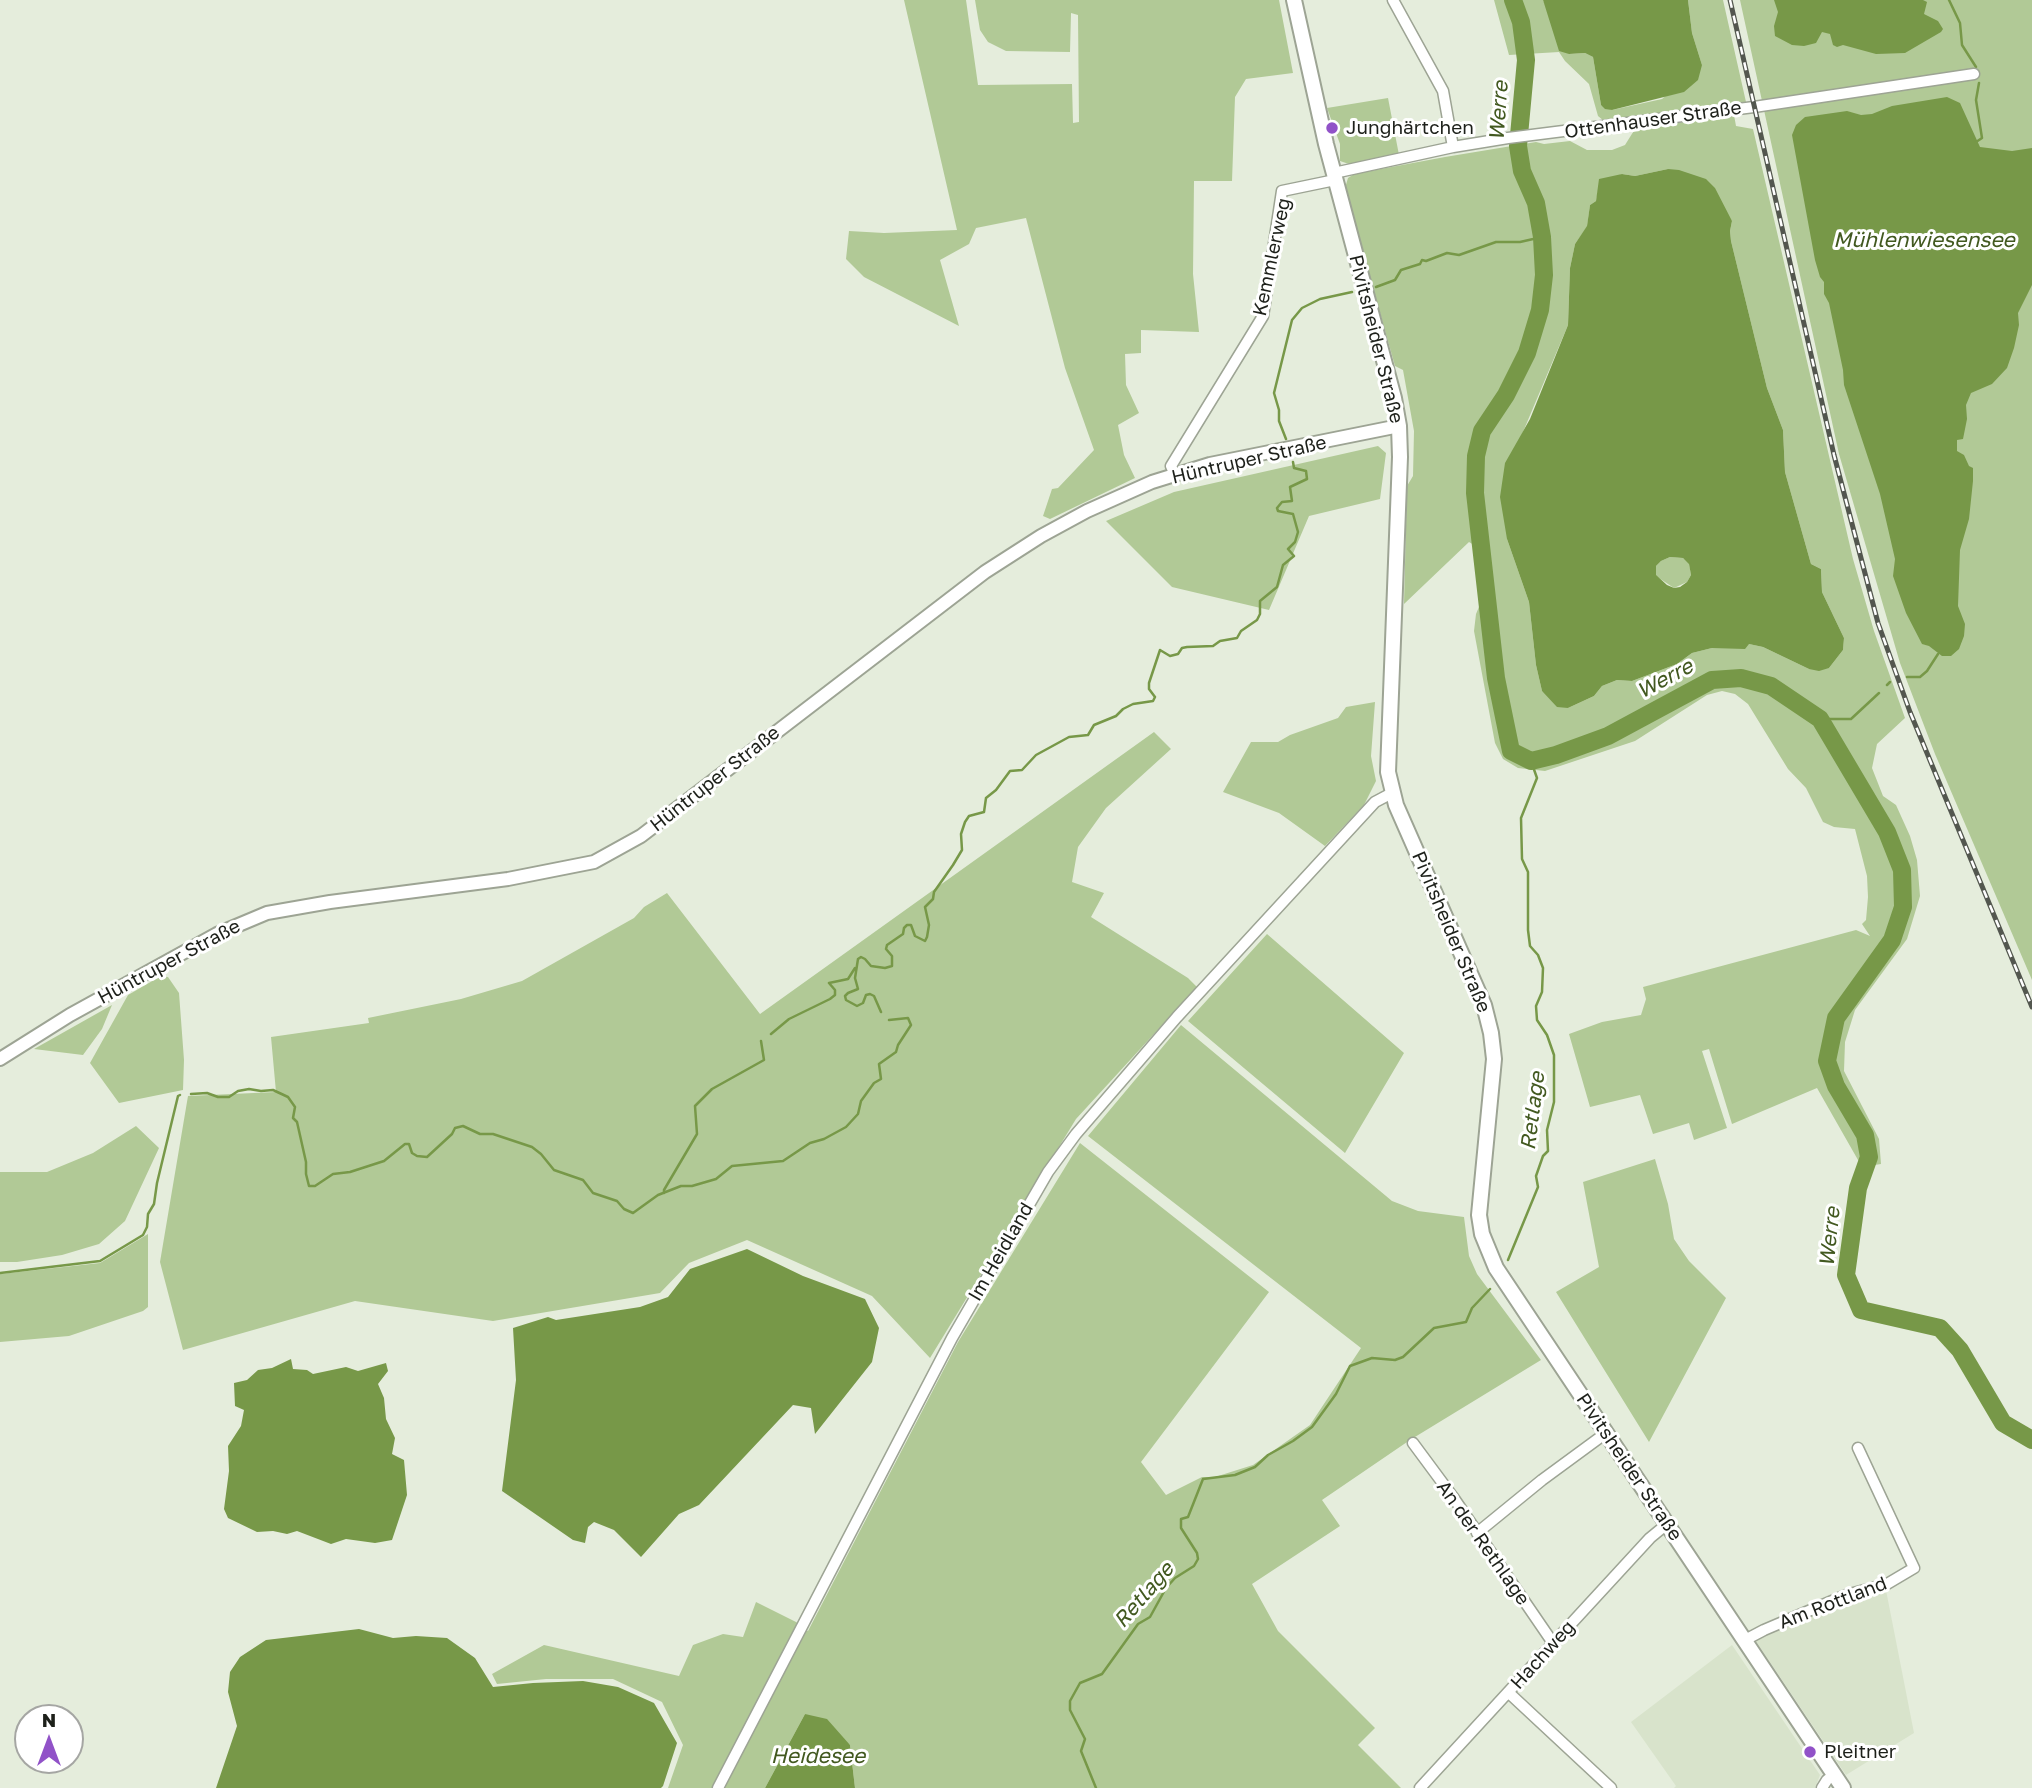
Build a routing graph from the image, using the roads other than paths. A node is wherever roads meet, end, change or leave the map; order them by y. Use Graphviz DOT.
graph roads {
  1 [pos="1294,0"];
  2 [pos="1393,0"];
  3 [pos="1974,74"];
  4 [pos="1453,146"];
  5 [pos="1335,177"];
  6 [pos="1399,426"];
  7 [pos="1175,475"];
  8 [pos="1392,793"];
  9 [pos="0,1059"];
  10 [pos="1606,1433"];
  11 [pos="1413,1443"];
  12 [pos="1858,1448"];
  13 [pos="1667,1524"];
  14 [pos="1478,1533"];
  15 [pos="1745,1640"];
  16 [pos="1553,1643"];
  17 [pos="1509,1693"];
  18 [pos="1834,1775"];
  19 [pos="718,1788"];
  20 [pos="1420,1788"];
  21 [pos="1611,1788"];
  22 [pos="1822,1788"];
  23 [pos="1843,1788"];
  1 -- 5 [label="main road, Pivitsheider Straße"];
  2 -- 4 [label="street"];
  3 -- 4 [label="street, Ottenhauser Straße"];
  4 -- 5 [label="street, Ottenhauser Straße"];
  5 -- 6 [label="main road, Pivitsheider Straße"];
  5 -- 7 [label="street, Kemmlerweg"];
  6 -- 7 [label="street, Hüntruper Straße"];
  6 -- 8 [label="main road, Pivitsheider Straße"];
  7 -- 9 [label="street, Hüntruper Straße"];
  8 -- 10 [label="main road, Pivitsheider Straße"];
  8 -- 19 [label="street, Im Heidland"];
  10 -- 13 [label="main road, Pivitsheider Straße"];
  10 -- 14 [label="street"];
  11 -- 14 [label="street, An der Rethlage"];
  12 -- 15 [label="street, Am Rottland"];
  13 -- 15 [label="main road, Pivitsheider Straße"];
  13 -- 16 [label="street, Hachweg"];
  14 -- 16 [label="street, An der Rethlage"];
  15 -- 18 [label="main road, Pivitsheider Straße"];
  16 -- 17 [label="street, Hachweg"];
  17 -- 20 [label="street, Hachweg"];
  17 -- 21 [label="street"];
  18 -- 22 [label="street"];
  18 -- 23 [label="main road, Pivitsheider Straße"];
}
